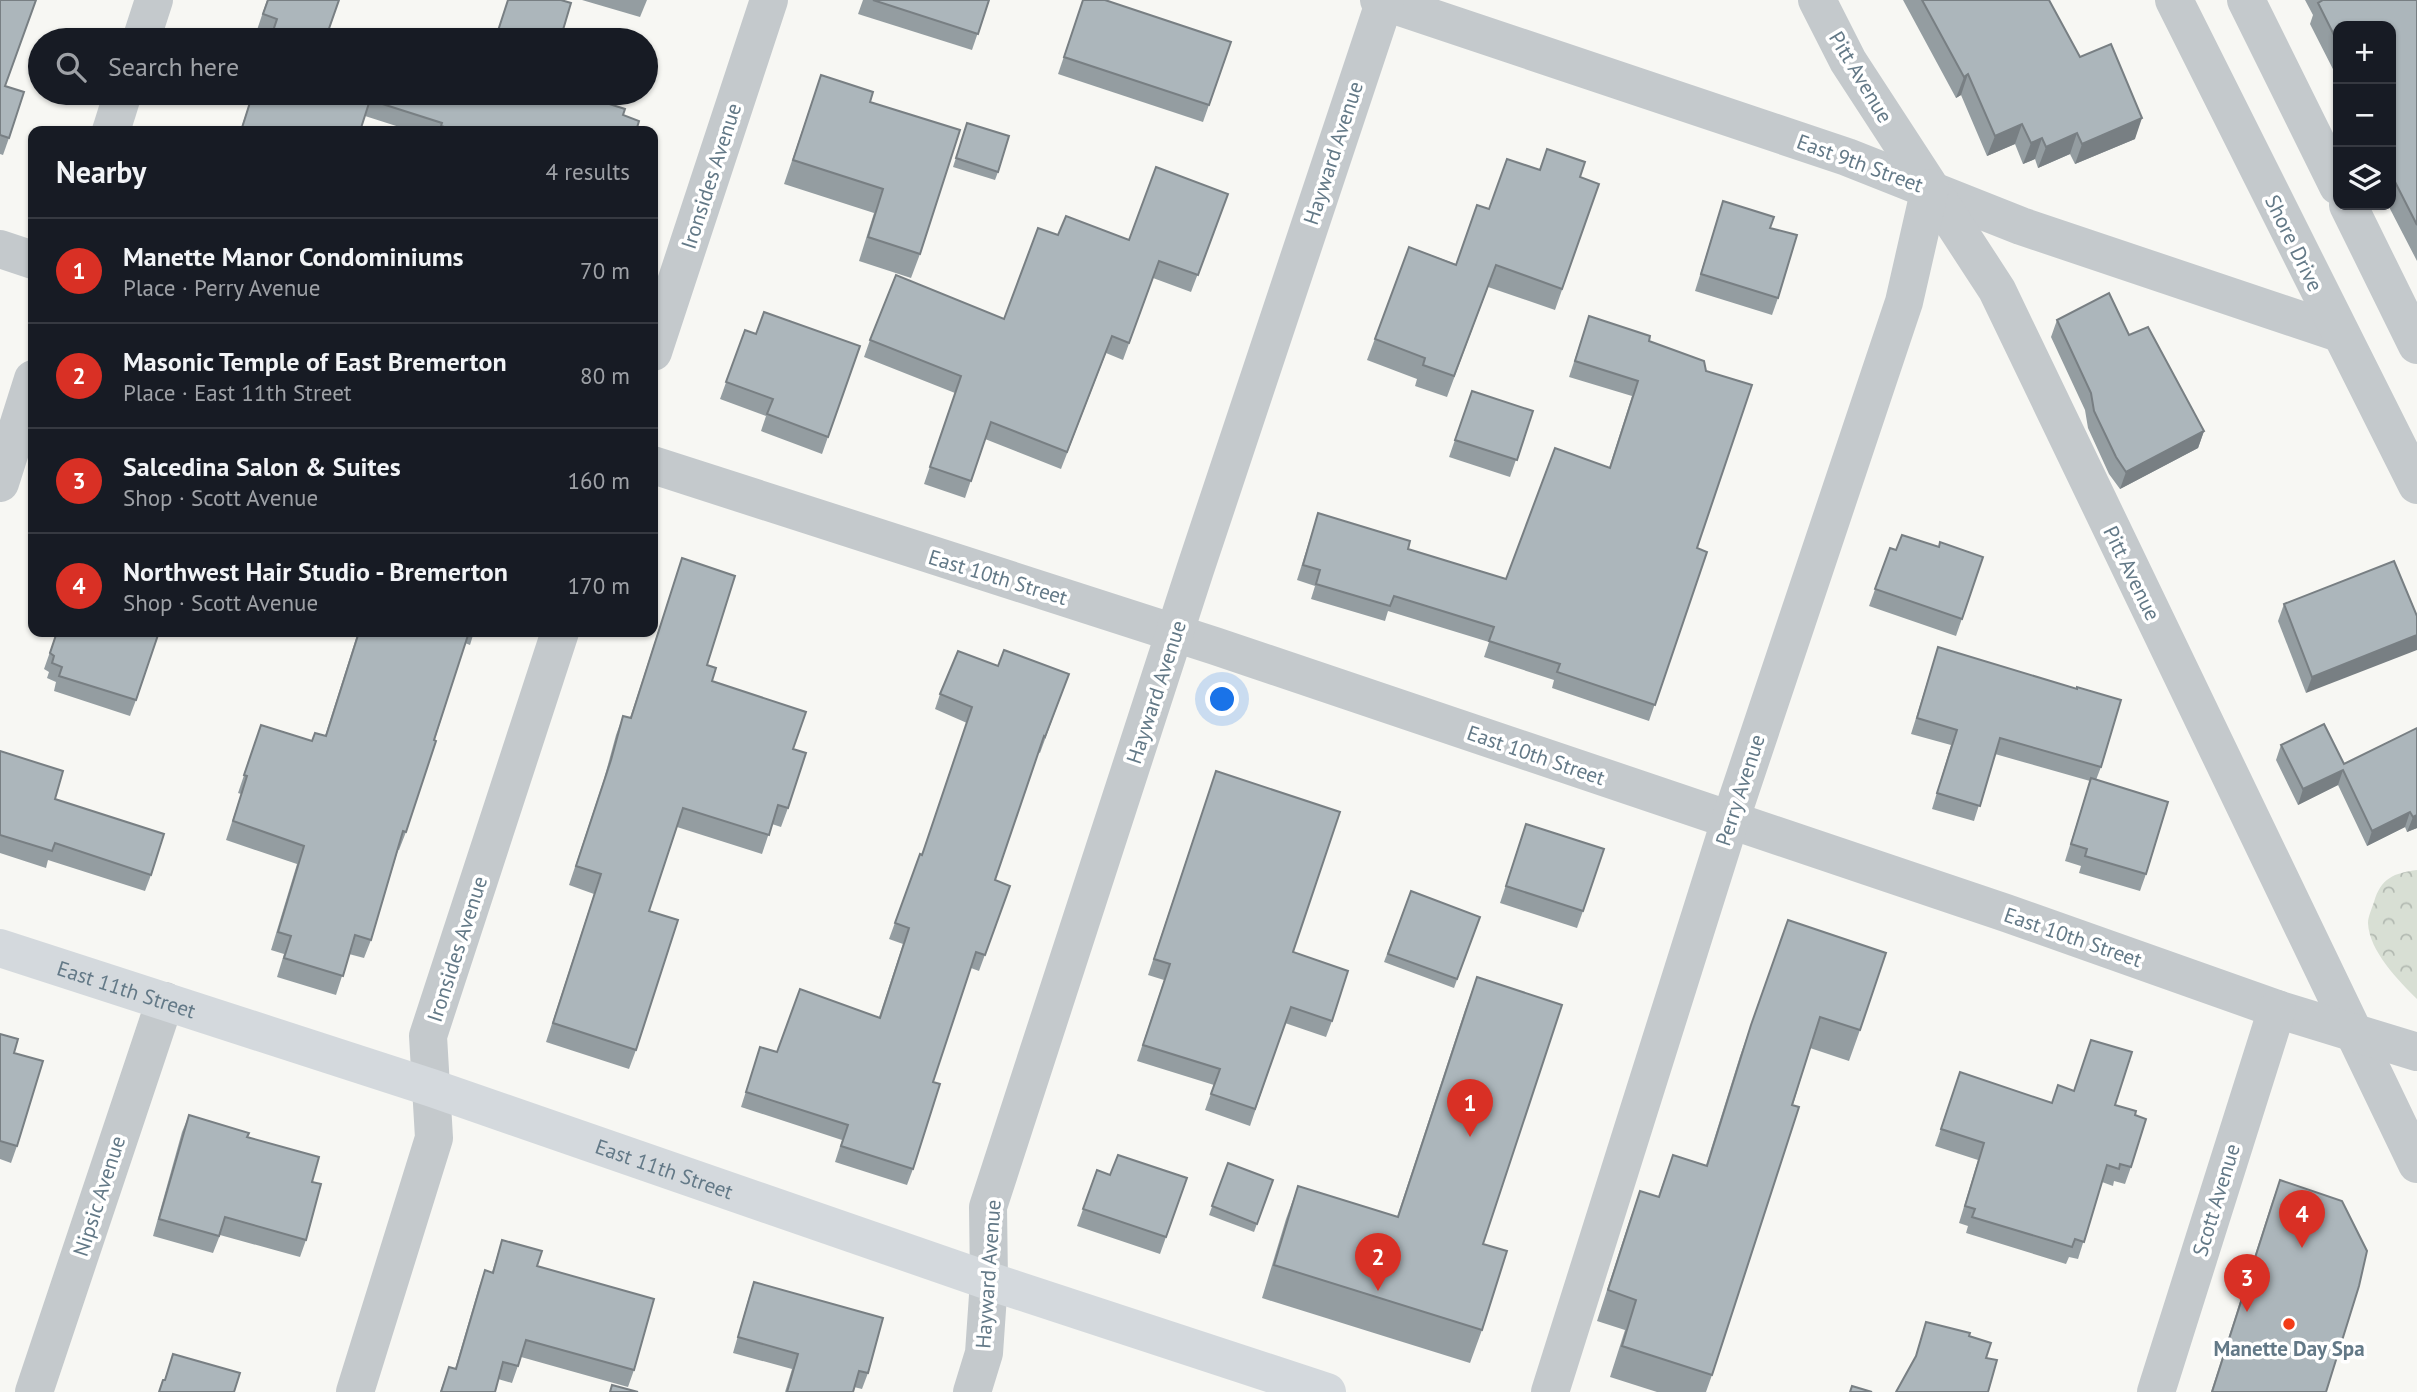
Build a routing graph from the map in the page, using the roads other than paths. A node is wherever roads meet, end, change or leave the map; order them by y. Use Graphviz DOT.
graph roads {
  1 [pos="154,0"];
  2 [pos="769,0"];
  3 [pos="1817,0"];
  4 [pos="2174,0"];
  5 [pos="2246,0"];
  6 [pos="1383,1"];
  7 [pos="145,28"];
  8 [pos="119,105"];
  9 [pos="113,126"];
  10 [pos="2333,176"];
  11 [pos="1930,188"];
  12 [pos="2350,210"];
  13 [pos="0,249"];
  14 [pos="28,258"];
  15 [pos="2339,333"];
  16 [pos="658,337"];
  17 [pos="2417,345"];
  18 [pos="28,395"];
  19 [pos="658,467"];
  20 [pos="0,483"];
  21 [pos="2417,485"];
  22 [pos="1175,633"];
  23 [pos="559,637"];
  24 [pos="1730,821"];
  25 [pos="0,948"];
  26 [pos="165,1001"];
  27 [pos="2277,1009"];
  28 [pos="2352,1032"];
  29 [pos="2417,1052"];
  30 [pos="432,1088"];
  31 [pos="2417,1164"];
  32 [pos="989,1281"];
  33 [pos="34,1392"];
  34 [pos="355,1392"];
  35 [pos="972,1392"];
  36 [pos="1327,1392"];
  37 [pos="1550,1392"];
  38 [pos="2156,1392"];
  1 -- 7 [label="street"];
  2 -- 16 [label="street, Ironsides Avenue"];
  3 -- 11 [label="street, Pitt Avenue"];
  4 -- 15 [label="street, Shore Drive"];
  5 -- 10 [label="street"];
  6 -- 11 [label="street, East 9th Street"];
  6 -- 22 [label="street, Hayward Avenue"];
  8 -- 9 [label="street"];
  11 -- 15 [label="street, East 9th Street"];
  11 -- 24 [label="street, Perry Avenue"];
  11 -- 28 [label="street, Pitt Avenue"];
  12 -- 17 [label="street"];
  13 -- 14 [label="street"];
  15 -- 21 [label="street, Shore Drive"];
  18 -- 20 [label="street"];
  19 -- 22 [label="street, East 10th Street"];
  22 -- 24 [label="street, East 10th Street"];
  22 -- 32 [label="street, Hayward Avenue"];
  23 -- 30 [label="street, Ironsides Avenue"];
  24 -- 27 [label="street, East 10th Street"];
  24 -- 37 [label="street, Perry Avenue"];
  25 -- 26 [label="main road, East 11th Street"];
  26 -- 30 [label="main road, East 11th Street"];
  26 -- 33 [label="street, Nipsic Avenue"];
  27 -- 28 [label="street, East 10th Street"];
  27 -- 38 [label="street, Scott Avenue"];
  28 -- 29 [label="street, East 10th Street"];
  28 -- 31 [label="street, Pitt Avenue"];
  30 -- 32 [label="main road, East 11th Street"];
  30 -- 34 [label="street, Ironsides Avenue"];
  32 -- 35 [label="street, Hayward Avenue"];
  32 -- 36 [label="main road, East 11th Street"];
}
